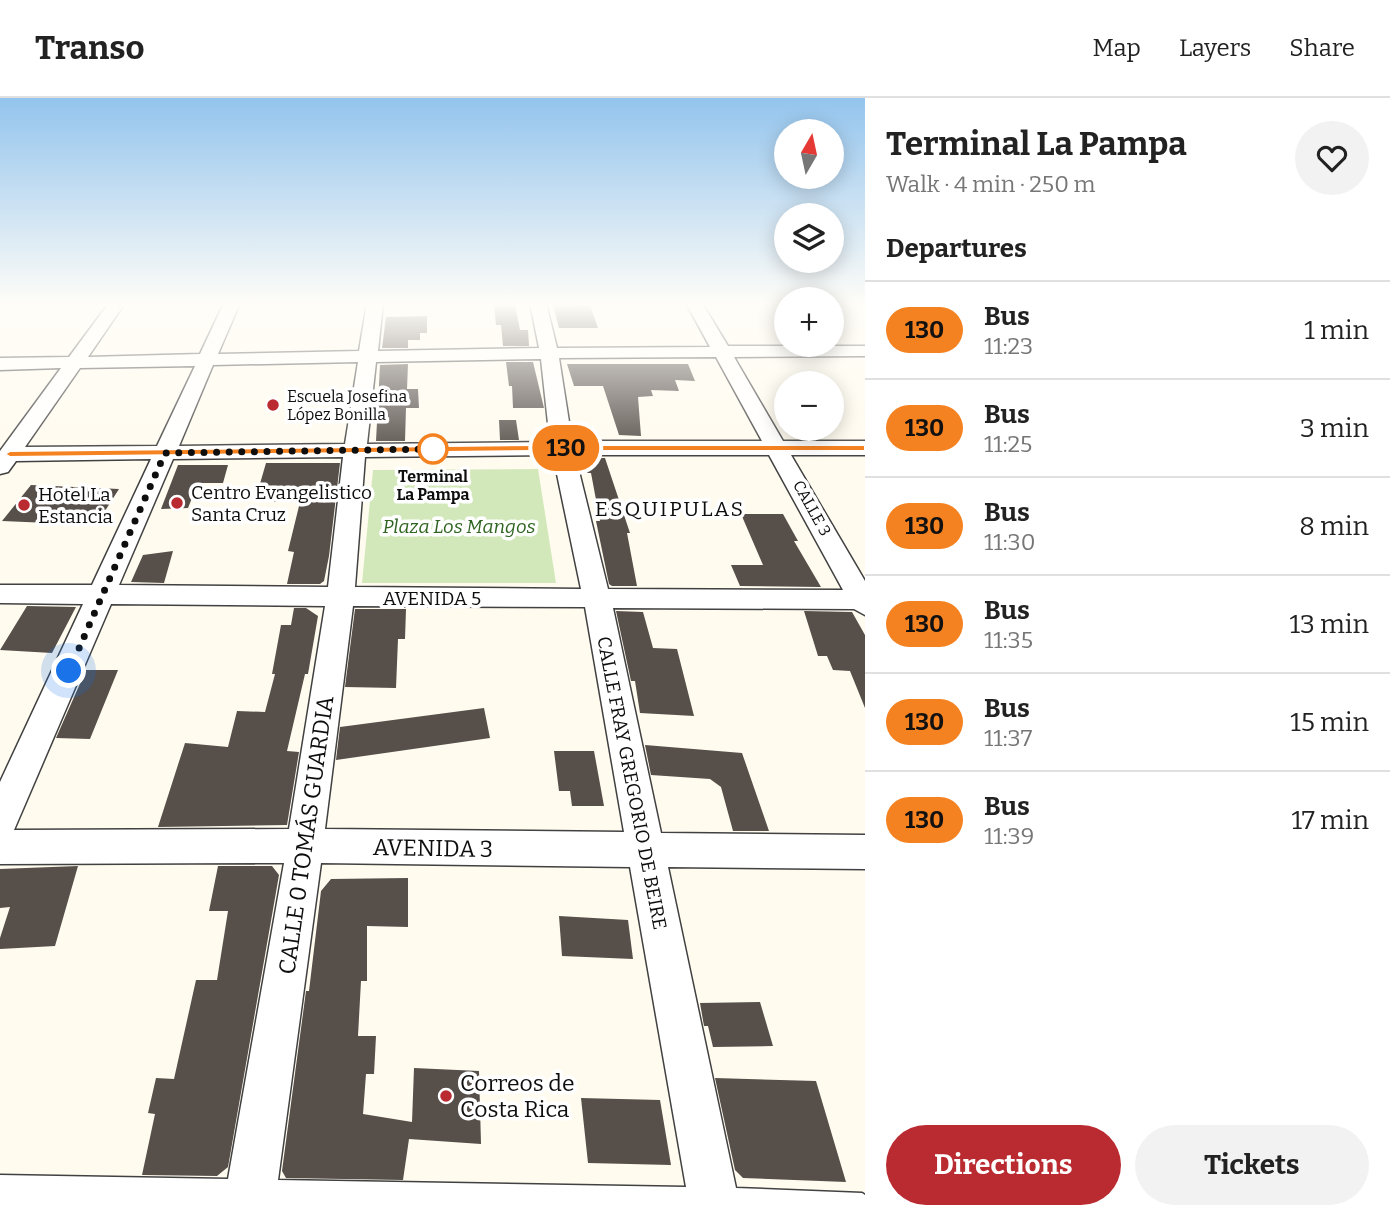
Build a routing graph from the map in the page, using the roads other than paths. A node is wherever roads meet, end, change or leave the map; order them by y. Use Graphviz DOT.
graph roads {
  1 [pos="79,355"];
  2 [pos="209,355"];
  3 [pos="411,355"];
  4 [pos="549,355"];
  5 [pos="724,355"];
  6 [pos="370,356"];
  7 [pos="207,359"];
  8 [pos="75,361"];
  9 [pos="0,363"];
  10 [pos="562,448"];
  11 [pos="779,448"];
  12 [pos="865,448"];
  13 [pos="355,450"];
  14 [pos="165,453"];
  15 [pos="5,461"];
  16 [pos="0,594"];
  17 [pos="103,595"];
  18 [pos="340,597"];
  19 [pos="597,598"];
  20 [pos="864,601"];
  21 [pos="0,821"];
  22 [pos="305,846"];
  23 [pos="0,847"];
  24 [pos="645,850"];
  25 [pos="865,852"];
  26 [pos="0,1200"];
  27 [pos="248,1212"];
  28 [pos="716,1216"];
  29 [pos="862,1219"];
  1 -- 8 [label="street"];
  2 -- 7 [label="street"];
  3 -- 6 [label="street"];
  4 -- 10 [label="street, CALLE FRAY GREGORIO DE BEIRE"];
  5 -- 11 [label="street, CALLE 3"];
  6 -- 7 [label="street"];
  6 -- 13 [label="street, CALLE 0 TOMÁS GUARDIA"];
  7 -- 8 [label="street"];
  7 -- 14 [label="street"];
  8 -- 9 [label="street"];
  8 -- 15 [label="street"];
  10 -- 11 [label="street"];
  10 -- 13 [label="street"];
  10 -- 19 [label="street, CALLE FRAY GREGORIO DE BEIRE"];
  11 -- 12 [label="street"];
  11 -- 20 [label="street, CALLE 3"];
  13 -- 14 [label="street"];
  13 -- 18 [label="street, CALLE 0 TOMÁS GUARDIA"];
  14 -- 15 [label="street"];
  14 -- 17 [label="street"];
  16 -- 17 [label="street, AVENIDA 5"];
  17 -- 18 [label="street, AVENIDA 5"];
  17 -- 21 [label="street"];
  18 -- 19 [label="street, AVENIDA 5"];
  18 -- 22 [label="street, CALLE 0 TOMÁS GUARDIA"];
  19 -- 20 [label="street, AVENIDA 5"];
  19 -- 24 [label="street, CALLE FRAY GREGORIO DE BEIRE"];
  22 -- 23 [label="street, AVENIDA 3"];
  22 -- 24 [label="street, AVENIDA 3"];
  22 -- 27 [label="street, CALLE 0 TOMÁS GUARDIA"];
  24 -- 25 [label="street, AVENIDA 3"];
  24 -- 28 [label="street, CALLE FRAY GREGORIO DE BEIRE"];
  26 -- 27 [label="street"];
  27 -- 28 [label="street"];
  28 -- 29 [label="street"];
}
